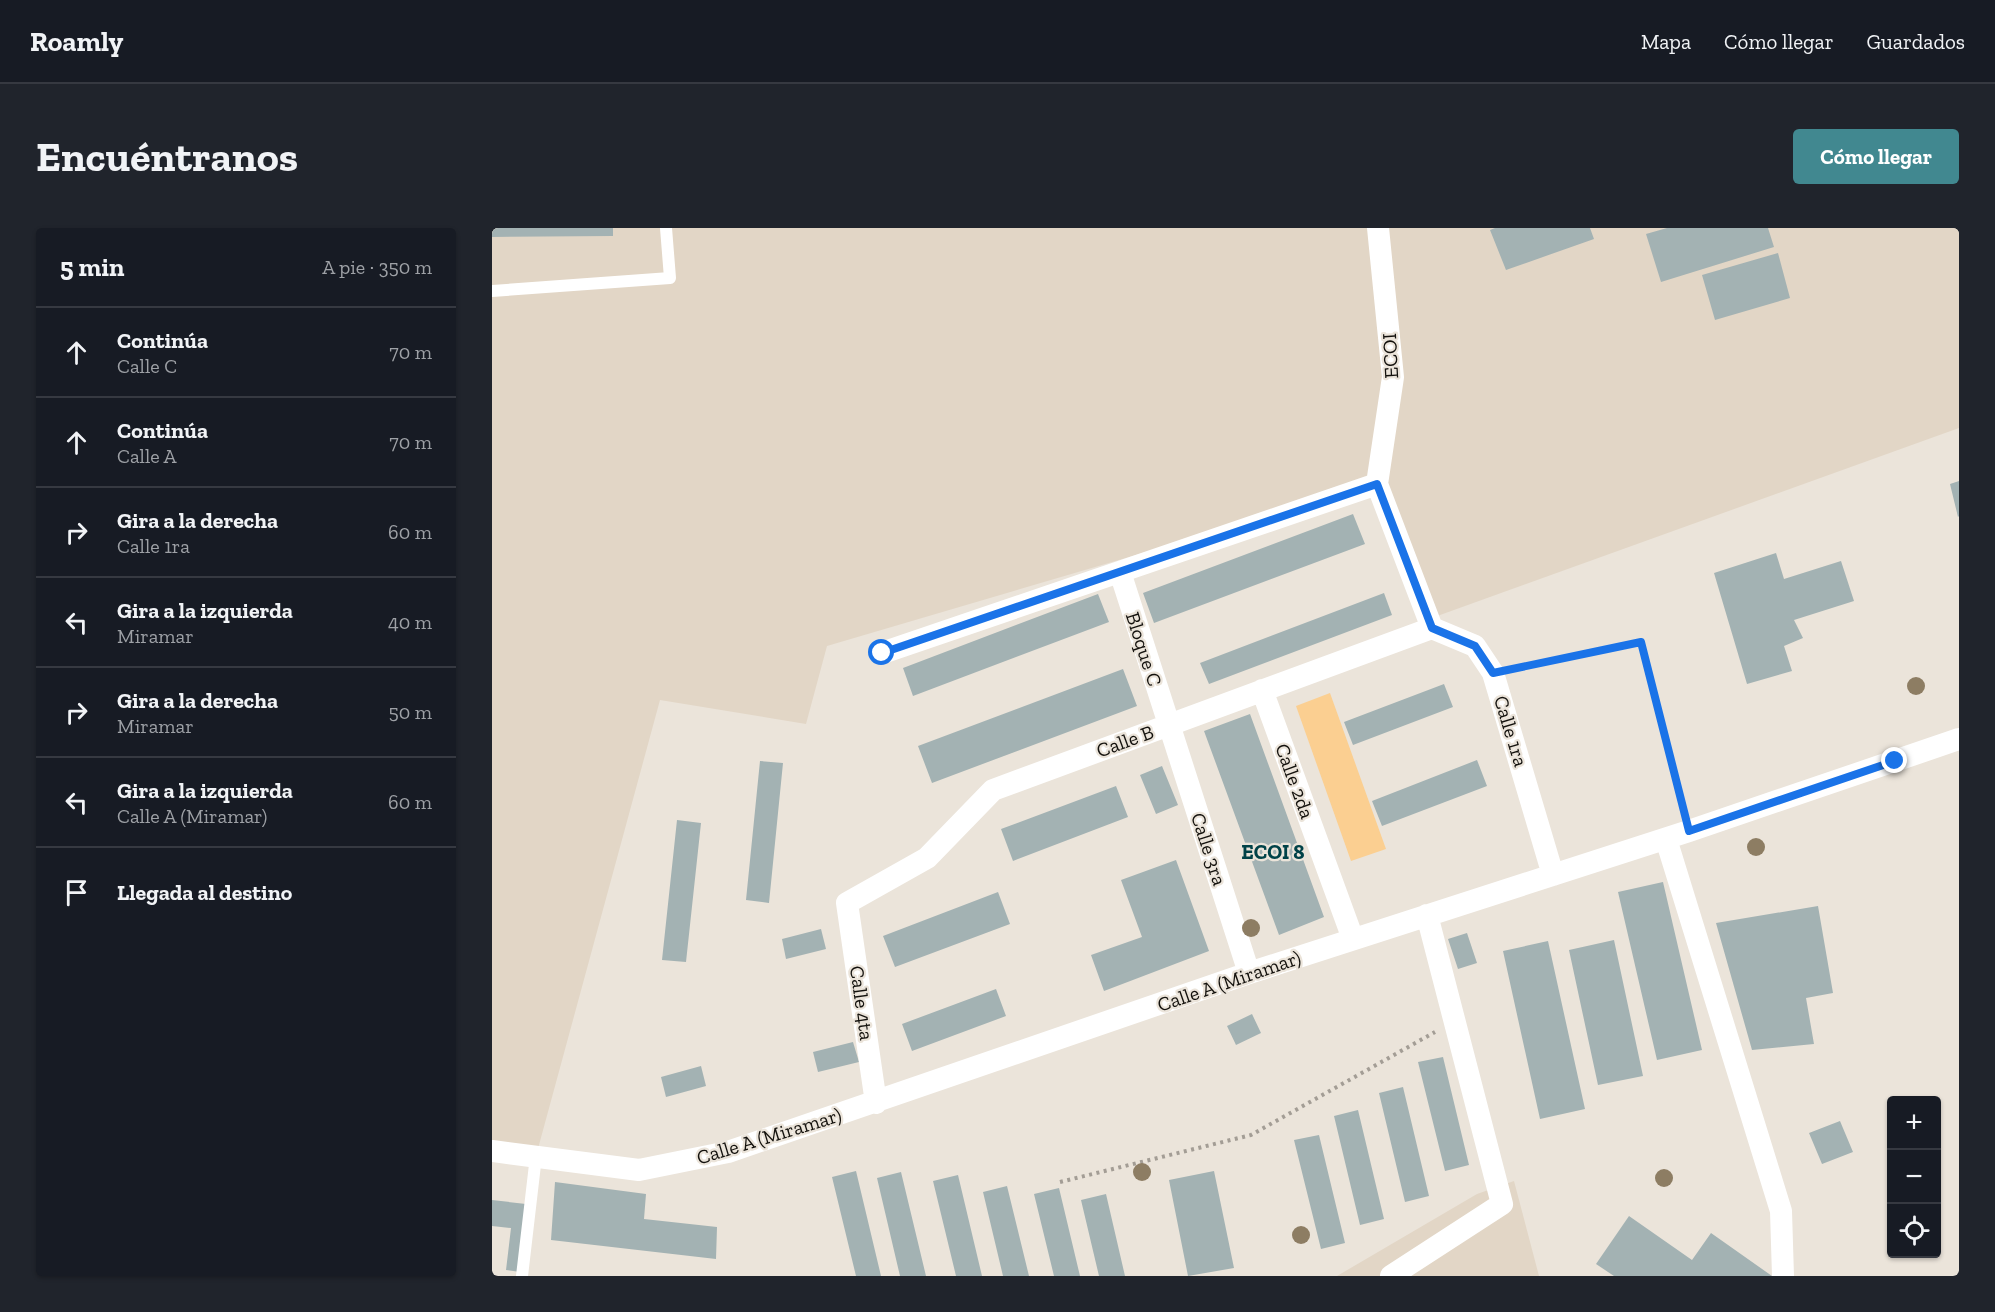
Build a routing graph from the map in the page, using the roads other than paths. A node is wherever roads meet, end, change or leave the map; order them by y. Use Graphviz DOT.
graph roads {
  1 [pos="666,228"];
  2 [pos="1378,228"];
  3 [pos="492,291"];
  4 [pos="1377,484"];
  5 [pos="1120,572"];
  6 [pos="1432,628"];
  7 [pos="882,653"];
  8 [pos="1262,690"];
  9 [pos="1169,725"];
  10 [pos="1959,739"];
  11 [pos="1959,756"];
  12 [pos="1895,761"];
  13 [pos="1666,839"];
  14 [pos="1553,875"];
  15 [pos="847,903"];
  16 [pos="1427,915"];
  17 [pos="1353,939"];
  18 [pos="1249,973"];
  19 [pos="876,1103"];
  20 [pos="492,1151"];
  21 [pos="536,1156"];
  22 [pos="522,1276"];
  23 [pos="1390,1276"];
  24 [pos="1783,1276"];
  1 -- 3 [label="lane"];
  2 -- 4 [label="street, ECOI"];
  4 -- 5 [label="street"];
  4 -- 6 [label="street"];
  5 -- 7 [label="street"];
  5 -- 9 [label="street, Bloque C"];
  6 -- 8 [label="street, Calle B"];
  6 -- 14 [label="street, Calle 1ra"];
  8 -- 9 [label="street, Calle B"];
  8 -- 17 [label="street, Calle 2da"];
  9 -- 15 [label="street, Calle B"];
  9 -- 18 [label="street, Calle 3ra"];
  10 -- 12 [label="street, Calle A (Miramar)"];
  11 -- 12 [label="street"];
  12 -- 13 [label="street, Calle A (Miramar)"];
  13 -- 14 [label="street, Calle A (Miramar)"];
  13 -- 24 [label="street"];
  14 -- 16 [label="street, Calle A (Miramar)"];
  15 -- 19 [label="street, Calle 4ta"];
  16 -- 17 [label="street, Calle A (Miramar)"];
  16 -- 23 [label="street"];
  17 -- 18 [label="street, Calle A (Miramar)"];
  18 -- 19 [label="street, Calle A (Miramar)"];
  19 -- 21 [label="street, Calle A (Miramar)"];
  20 -- 21 [label="street, Calle A (Miramar)"];
  21 -- 22 [label="lane"];
}
